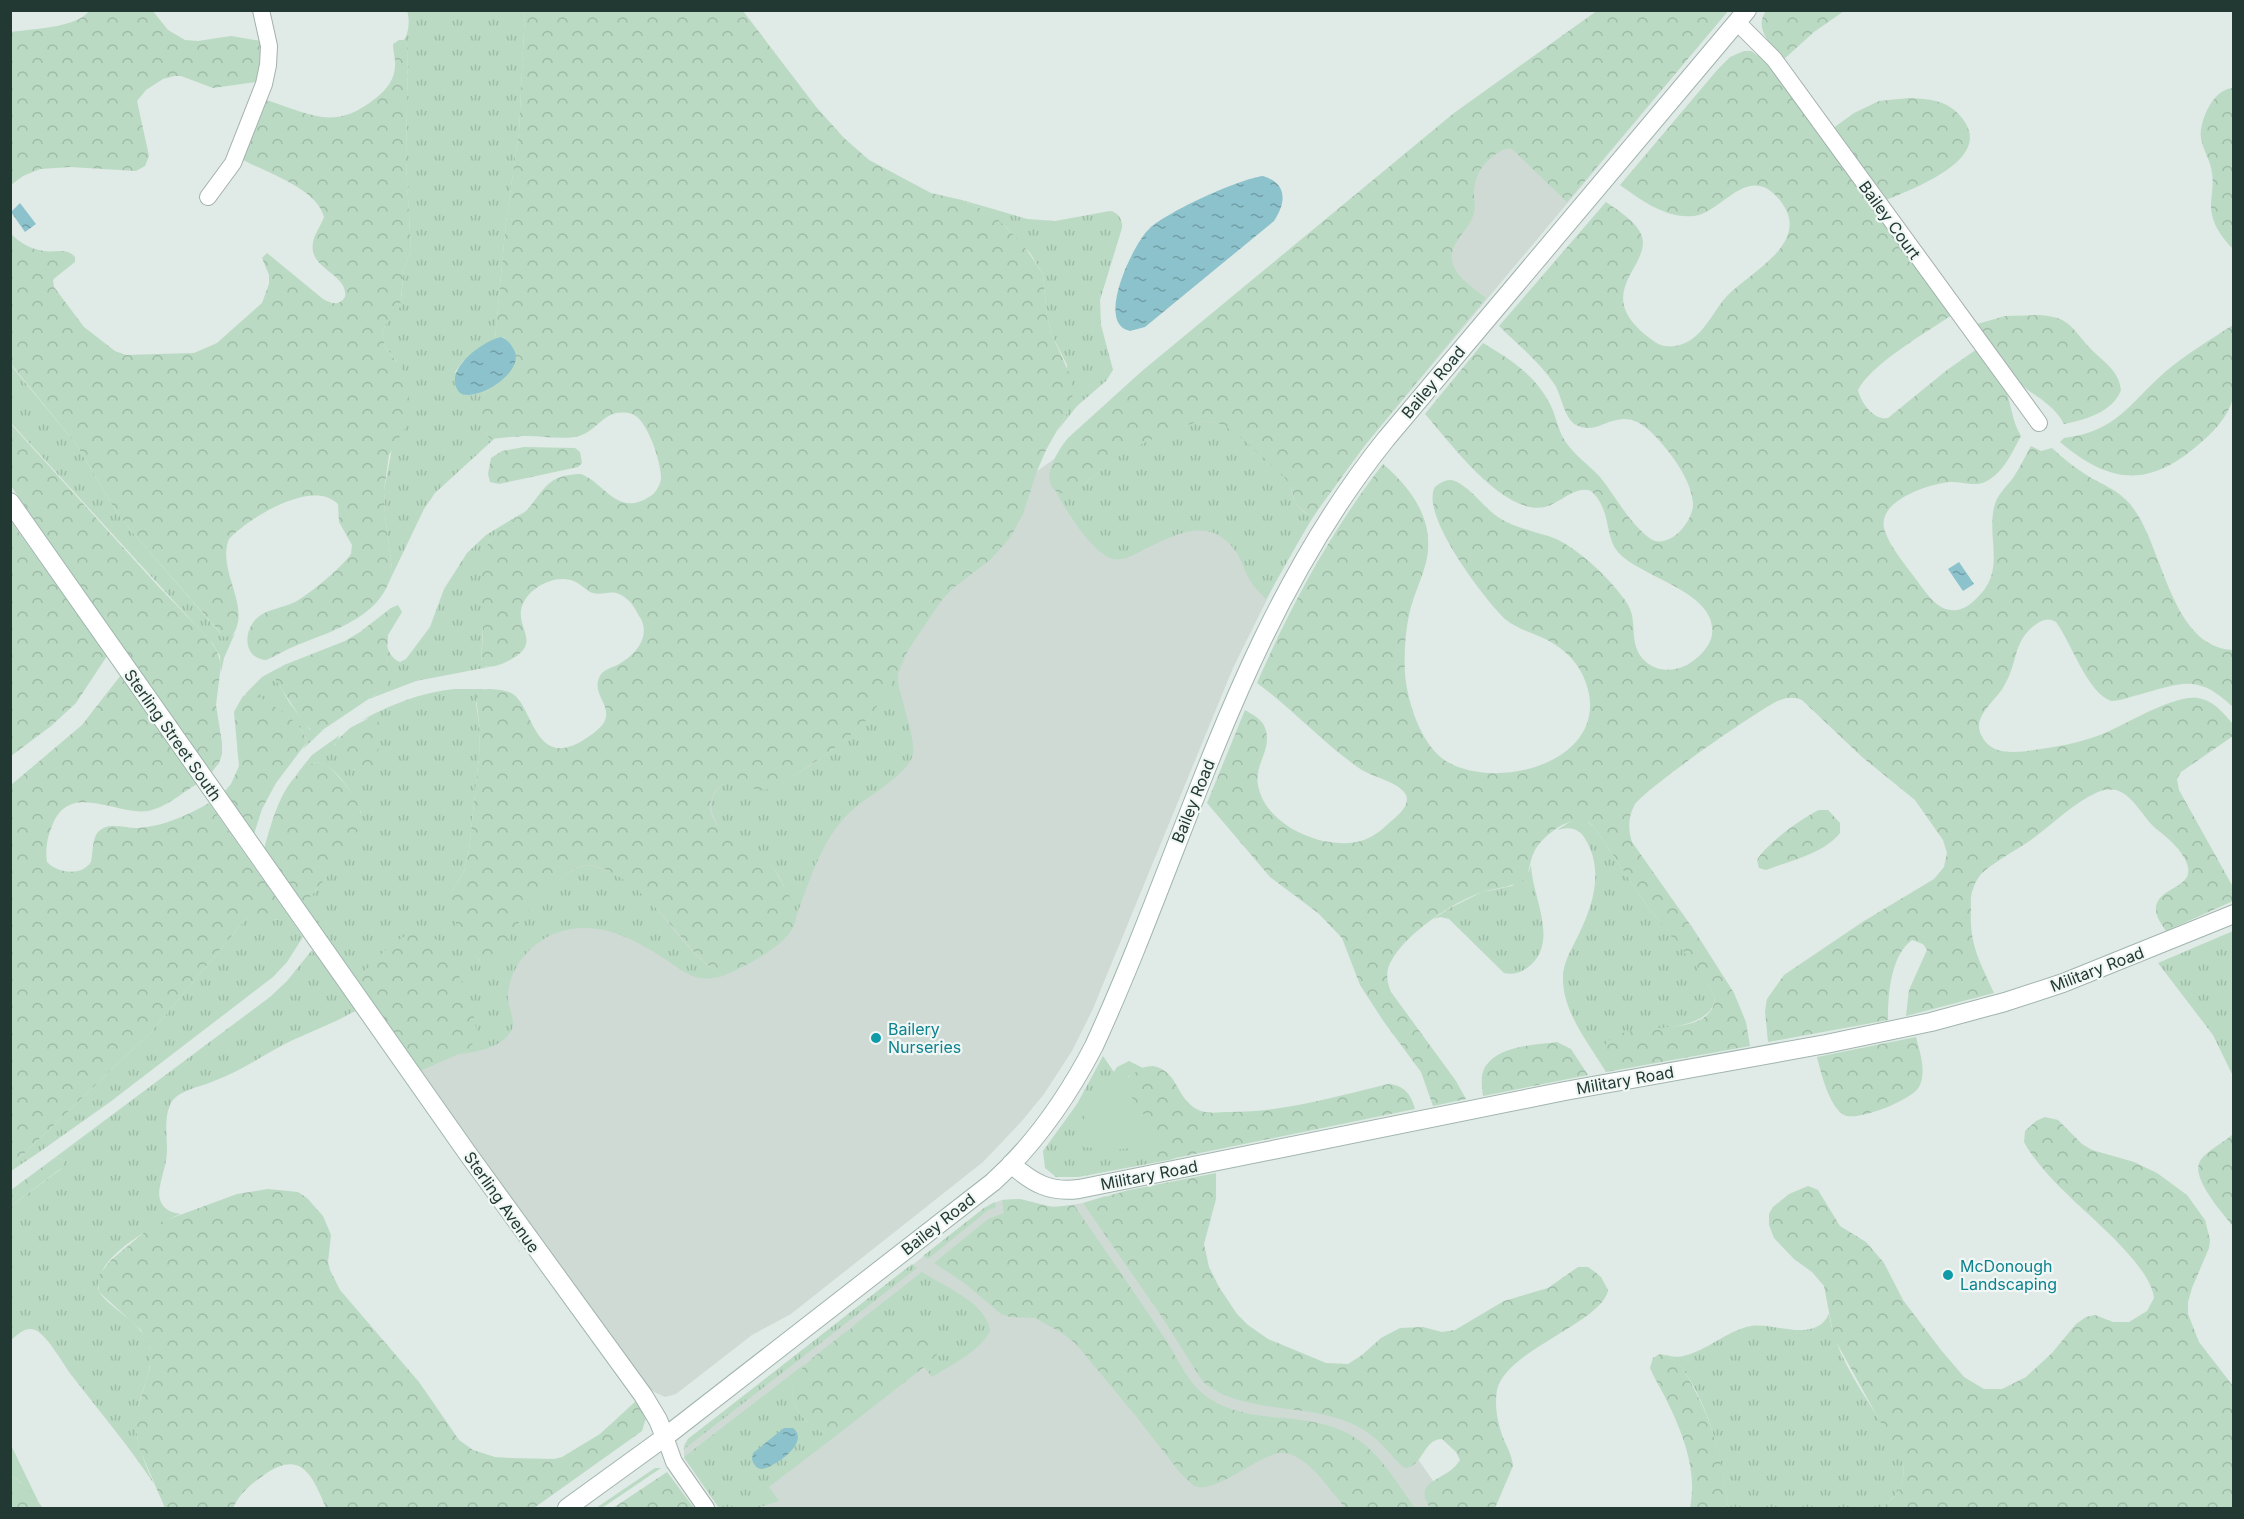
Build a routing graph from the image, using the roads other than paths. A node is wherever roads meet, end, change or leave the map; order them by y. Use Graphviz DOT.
graph roads {
  1 [pos="261,10"];
  2 [pos="1742,16"];
  3 [pos="208,197"];
  4 [pos="2039,423"];
  5 [pos="10,502"];
  6 [pos="2234,914"];
  7 [pos="338,967"];
  8 [pos="1011,1164"];
  9 [pos="664,1437"];
  10 [pos="567,1509"];
  11 [pos="706,1509"];
  1 -- 3 [label="street"];
  2 -- 4 [label="street, Bailey Court"];
  2 -- 8 [label="street, Bailey Road"];
  5 -- 7 [label="street, Sterling Street South"];
  6 -- 8 [label="street, Military Road"];
  7 -- 9 [label="street, Sterling Avenue"];
  8 -- 9 [label="street, Bailey Road"];
  9 -- 10 [label="street, Bailey Road"];
  9 -- 11 [label="street"];
}
